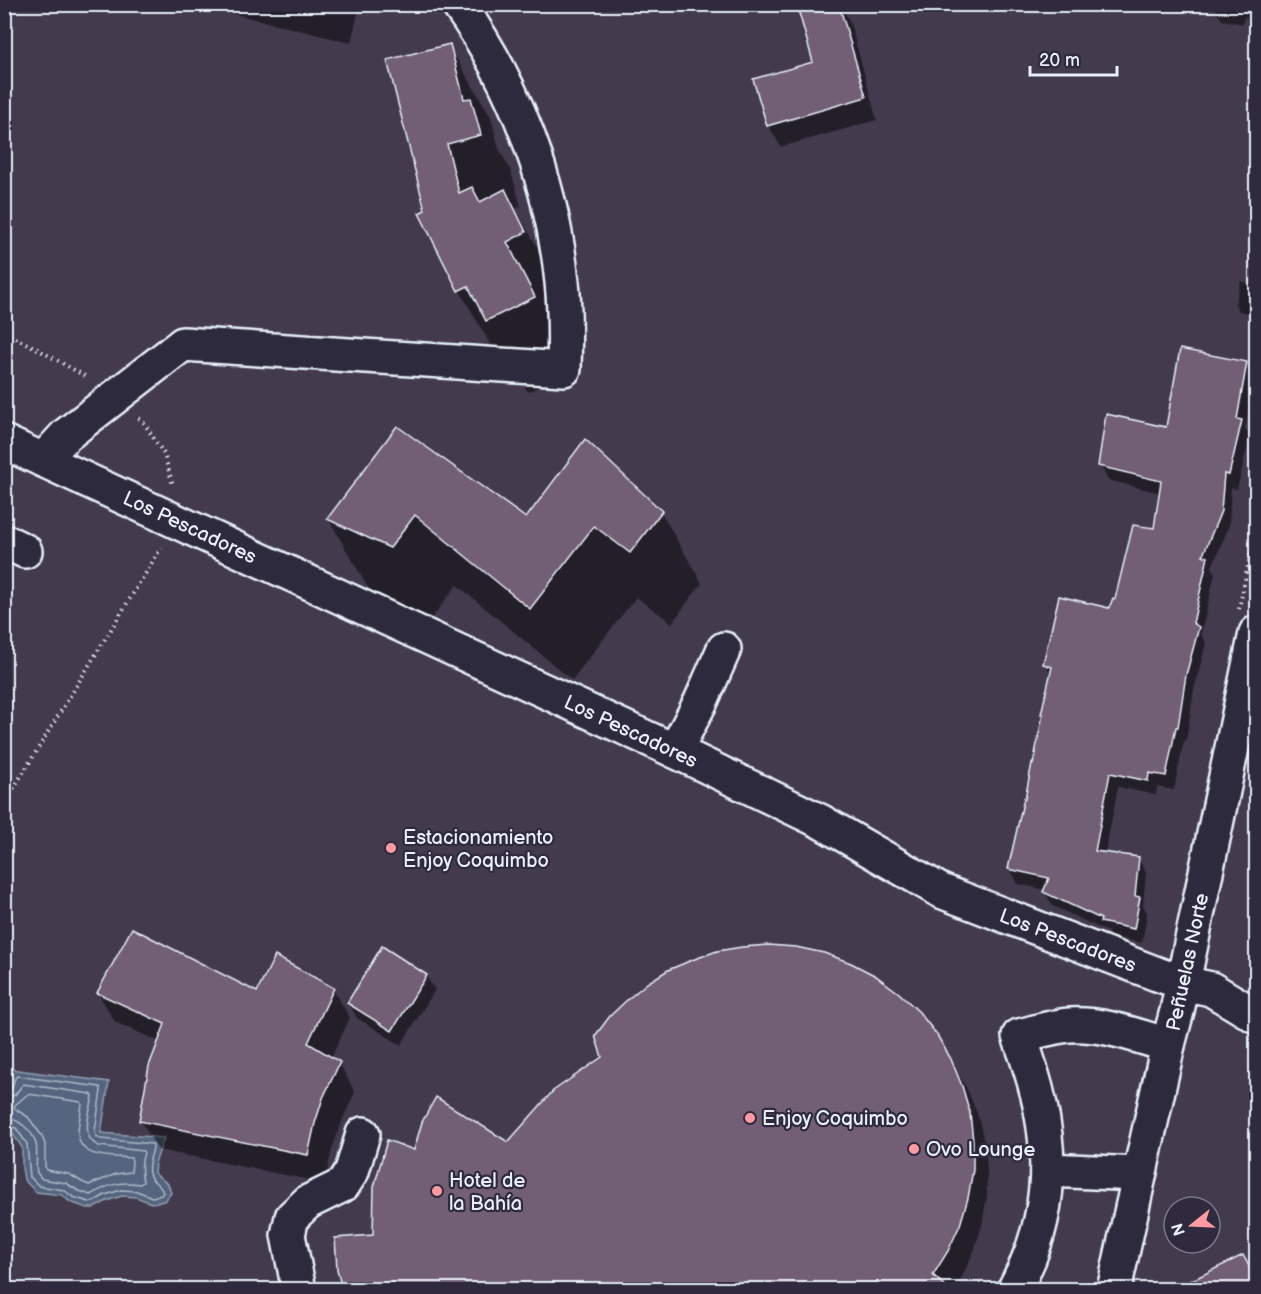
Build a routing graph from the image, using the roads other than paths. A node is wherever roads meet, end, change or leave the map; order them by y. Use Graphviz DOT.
graph roads {
  1 [pos="458,4"];
  2 [pos="4,442"];
  3 [pos="43,460"];
  4 [pos="1257,633"];
  5 [pos="724,649"];
  6 [pos="675,752"];
  7 [pos="1183,983"];
  8 [pos="1257,1016"];
  9 [pos="1168,1045"];
  10 [pos="363,1134"];
  11 [pos="1047,1170"];
  12 [pos="1139,1174"];
  13 [pos="299,1290"];
  14 [pos="1014,1290"];
  15 [pos="1114,1290"];
  1 -- 3 [label="street"];
  2 -- 3 [label="street, Los Pescadores"];
  3 -- 6 [label="street, Los Pescadores"];
  4 -- 7 [label="street, Peñuelas Norte"];
  5 -- 6 [label="street"];
  6 -- 7 [label="street, Los Pescadores"];
  7 -- 8 [label="street, Los Pescadores"];
  7 -- 9 [label="street, Peñuelas Norte"];
  9 -- 11 [label="street"];
  9 -- 12 [label="street, Peñuelas Norte"];
  10 -- 13 [label="street"];
  11 -- 12 [label="street"];
  11 -- 14 [label="street"];
  12 -- 15 [label="street, Peñuelas Norte"];
}
